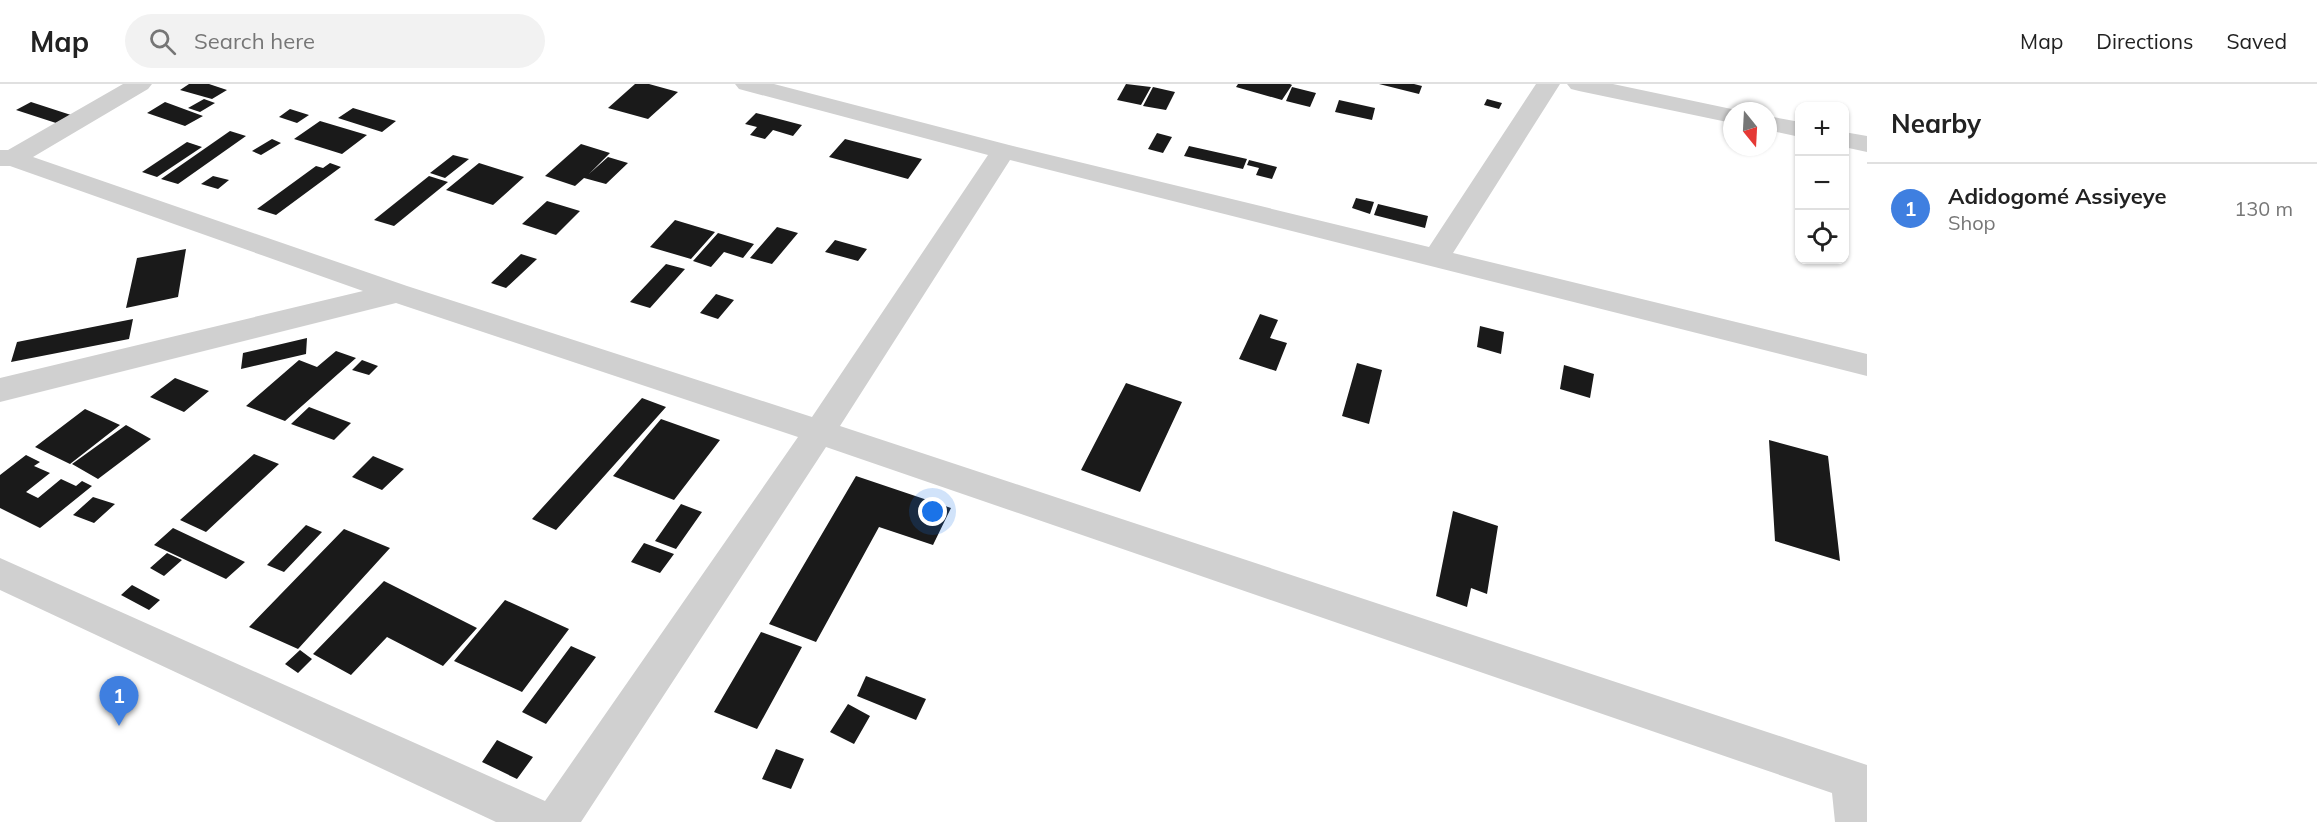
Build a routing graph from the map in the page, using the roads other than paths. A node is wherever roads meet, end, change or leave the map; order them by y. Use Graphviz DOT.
graph roads {
  1 [pos="140,84"];
  2 [pos="747,84"];
  3 [pos="1548,84"];
  4 [pos="1579,84"];
  5 [pos="799,90"];
  6 [pos="1723,114"];
  7 [pos="1777,125"];
  8 [pos="1795,129"];
  9 [pos="1849,140"];
  10 [pos="1867,144"];
  11 [pos="1003,151"];
  12 [pos="7,158"];
  13 [pos="1435,259"];
  14 [pos="397,293"];
  15 [pos="1867,365"];
  16 [pos="0,390"];
  17 [pos="819,432"];
  18 [pos="0,573"];
  19 [pos="1859,782"];
  20 [pos="521,817"];
  21 [pos="556,822"];
  22 [pos="1856,822"];
  1 -- 12 [label="street"];
  2 -- 5 [label="street"];
  3 -- 13 [label="street"];
  4 -- 6 [label="street"];
  5 -- 11 [label="street"];
  7 -- 8 [label="street"];
  9 -- 10 [label="street"];
  11 -- 13 [label="street"];
  11 -- 17 [label="street"];
  12 -- 14 [label="street"];
  13 -- 15 [label="street"];
  14 -- 16 [label="street"];
  14 -- 17 [label="street"];
  17 -- 19 [label="street"];
  17 -- 21 [label="street"];
  18 -- 20 [label="street"];
  19 -- 22 [label="street"];
}
